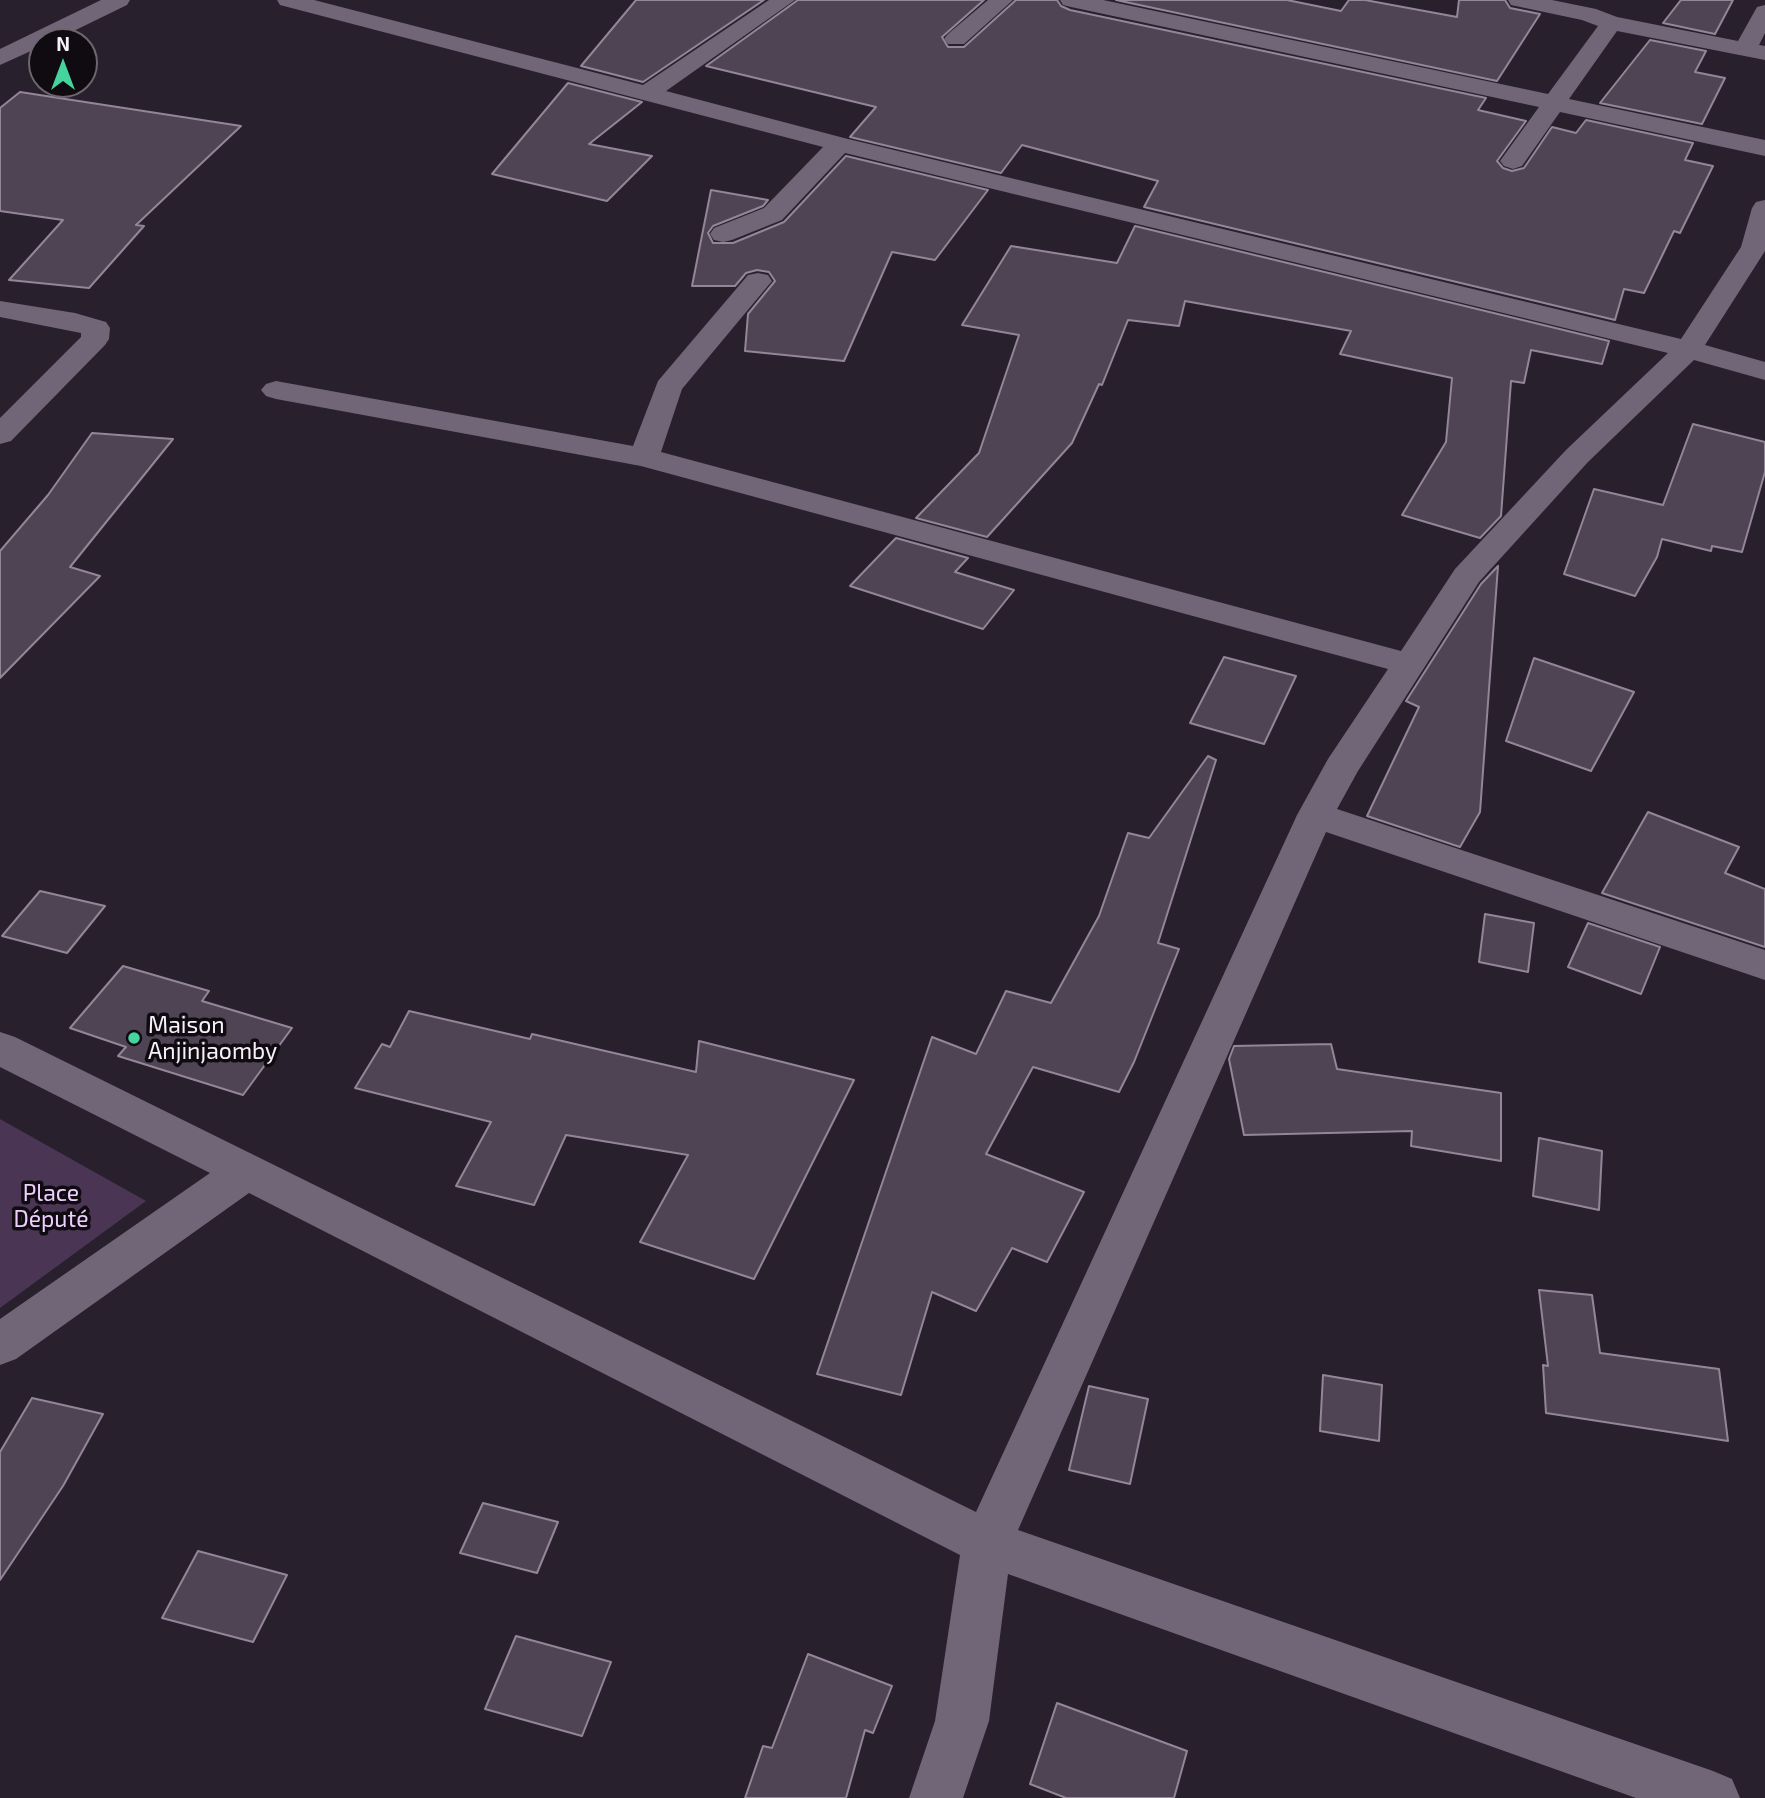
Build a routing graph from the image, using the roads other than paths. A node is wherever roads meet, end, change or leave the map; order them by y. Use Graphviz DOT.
graph roads {
  1 [pos="119,0"];
  2 [pos="288,0"];
  3 [pos="784,0"];
  4 [pos="1002,0"];
  5 [pos="1071,0"];
  6 [pos="1518,0"];
  7 [pos="1765,12"];
  8 [pos="1611,23"];
  9 [pos="956,39"];
  10 [pos="1755,51"];
  11 [pos="0,58"];
  12 [pos="648,93"];
  13 [pos="1556,102"];
  14 [pos="840,144"];
  15 [pos="1765,148"];
  16 [pos="1513,161"];
  17 [pos="1765,208"];
  18 [pos="723,234"];
  19 [pos="758,281"];
  20 [pos="0,309"];
  21 [pos="1688,349"];
  22 [pos="1765,371"];
  23 [pos="276,390"];
  24 [pos="0,435"];
  25 [pos="644,457"];
  26 [pos="1410,664"];
  27 [pos="1315,815"];
  28 [pos="1765,965"];
  29 [pos="0,1048"];
  30 [pos="247,1171"];
  31 [pos="0,1345"];
  32 [pos="987,1544"];
  33 [pos="936,1798"];
  34 [pos="1713,1798"];
  1 -- 11 [label="street"];
  2 -- 12 [label="street"];
  3 -- 12 [label="street"];
  4 -- 9 [label="street"];
  5 -- 13 [label="street"];
  6 -- 8 [label="street"];
  7 -- 10 [label="street"];
  8 -- 10 [label="street"];
  8 -- 13 [label="street"];
  12 -- 14 [label="street"];
  13 -- 15 [label="street"];
  13 -- 16 [label="street"];
  14 -- 18 [label="street"];
  14 -- 21 [label="street"];
  17 -- 21 [label="street"];
  19 -- 25 [label="street"];
  20 -- 24 [label="street"];
  21 -- 22 [label="street"];
  21 -- 26 [label="street"];
  23 -- 25 [label="street"];
  25 -- 26 [label="street"];
  26 -- 27 [label="street"];
  27 -- 28 [label="street"];
  27 -- 32 [label="street"];
  29 -- 30 [label="street"];
  30 -- 31 [label="street"];
  30 -- 32 [label="street"];
  32 -- 33 [label="street"];
  32 -- 34 [label="street"];
}
